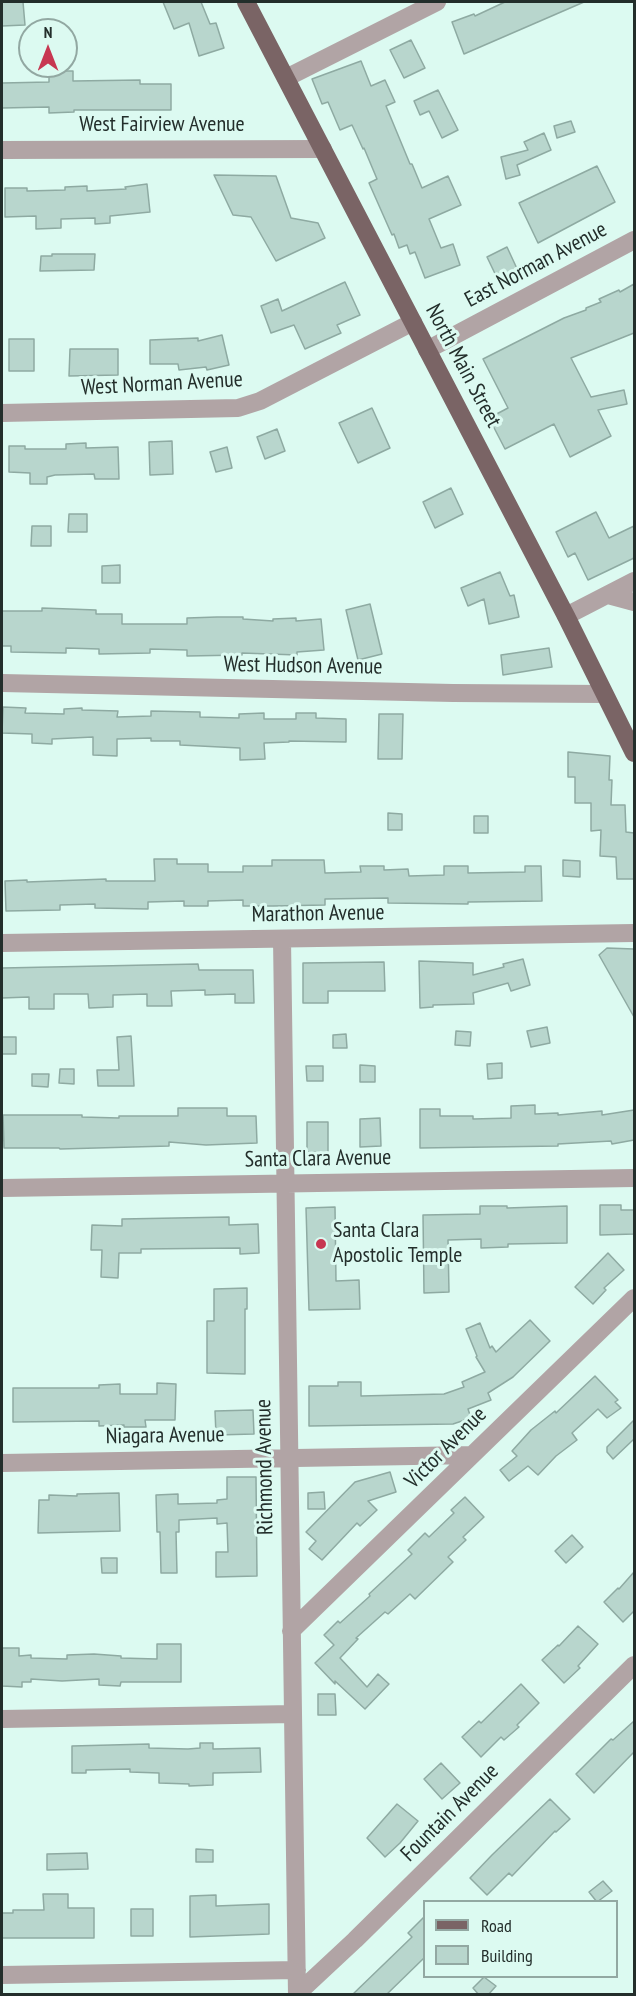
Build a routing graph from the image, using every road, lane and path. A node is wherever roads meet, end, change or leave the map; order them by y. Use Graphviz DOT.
graph roads {
  1 [pos="246,2"];
  2 [pos="437,2"];
  3 [pos="286,78"];
  4 [pos="323,148"];
  5 [pos="2,150"];
  6 [pos="634,240"];
  7 [pos="413,322"];
  8 [pos="427,350"];
  9 [pos="2,413"];
  10 [pos="634,581"];
  11 [pos="608,595"];
  12 [pos="634,602"];
  13 [pos="566,616"];
  14 [pos="2,683"];
  15 [pos="603,694"];
  16 [pos="634,753"];
  17 [pos="634,933"];
  18 [pos="282,939"];
  19 [pos="2,943"];
  20 [pos="634,1178"];
  21 [pos="285,1183"];
  22 [pos="2,1188"];
  23 [pos="634,1298"];
  24 [pos="472,1455"];
  25 [pos="289,1458"];
  26 [pos="2,1462"];
  27 [pos="291,1631"];
  28 [pos="634,1665"];
  29 [pos="293,1714"];
  30 [pos="2,1719"];
  31 [pos="297,1970"];
  32 [pos="2,1975"];
  33 [pos="297,1994"];
  1 -- 3 [label="main road, North Main Street"];
  2 -- 3 [label="street"];
  3 -- 4 [label="main road, North Main Street"];
  4 -- 5 [label="street, West Fairview Avenue"];
  4 -- 7 [label="main road, North Main Street"];
  6 -- 8 [label="street, East Norman Avenue"];
  7 -- 8 [label="main road, North Main Street"];
  7 -- 9 [label="street, West Norman Avenue"];
  8 -- 13 [label="main road, North Main Street"];
  10 -- 11 [label="street"];
  11 -- 12 [label="street"];
  11 -- 13 [label="street"];
  13 -- 15 [label="main road, North Main Street"];
  14 -- 15 [label="street, West Hudson Avenue"];
  15 -- 16 [label="main road, North Main Street"];
  17 -- 18 [label="street, Marathon Avenue"];
  18 -- 19 [label="street, Marathon Avenue"];
  18 -- 21 [label="street, Richmond Avenue"];
  20 -- 21 [label="street, Santa Clara Avenue"];
  21 -- 22 [label="street, Santa Clara Avenue"];
  21 -- 25 [label="street, Richmond Avenue"];
  23 -- 24 [label="street, Victor Avenue"];
  24 -- 25 [label="street, Niagara Avenue"];
  24 -- 27 [label="street, Victor Avenue"];
  25 -- 26 [label="street, Niagara Avenue"];
  25 -- 27 [label="street, Richmond Avenue"];
  27 -- 29 [label="street, Richmond Avenue"];
  28 -- 33 [label="street, Fountain Avenue"];
  29 -- 30 [label="street"];
  29 -- 31 [label="street, Richmond Avenue"];
  31 -- 32 [label="street"];
  31 -- 33 [label="street, Richmond Avenue"];
}
